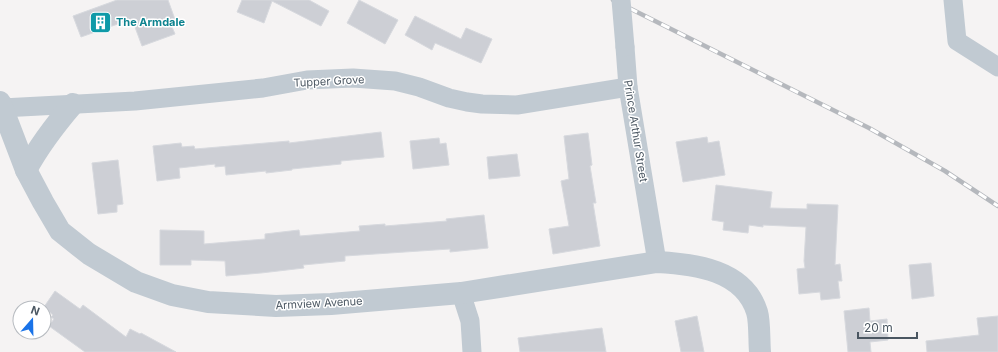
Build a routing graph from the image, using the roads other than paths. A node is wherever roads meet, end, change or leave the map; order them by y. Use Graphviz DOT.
graph roads {
  1 [pos="621,0"];
  2 [pos="953,0"];
  3 [pos="998,67"];
  4 [pos="628,86"];
  5 [pos="73,104"];
  6 [pos="1,105"];
  7 [pos="26,170"];
  8 [pos="657,262"];
  9 [pos="462,293"];
  10 [pos="472,352"];
  11 [pos="760,352"];
  1 -- 4 [label="street, Prince Arthur Street, bridge"];
  2 -- 3 [label="street"];
  4 -- 5 [label="street, Tupper Grove"];
  4 -- 8 [label="street, Prince Arthur Street"];
  5 -- 6 [label="street, Tupper Grove"];
  5 -- 7 [label="street"];
  6 -- 7 [label="street, Armview Avenue"];
  7 -- 9 [label="street, Armview Avenue"];
  8 -- 9 [label="street, Armview Avenue"];
  8 -- 11 [label="street, Armview Avenue"];
  9 -- 10 [label="street"];
}
